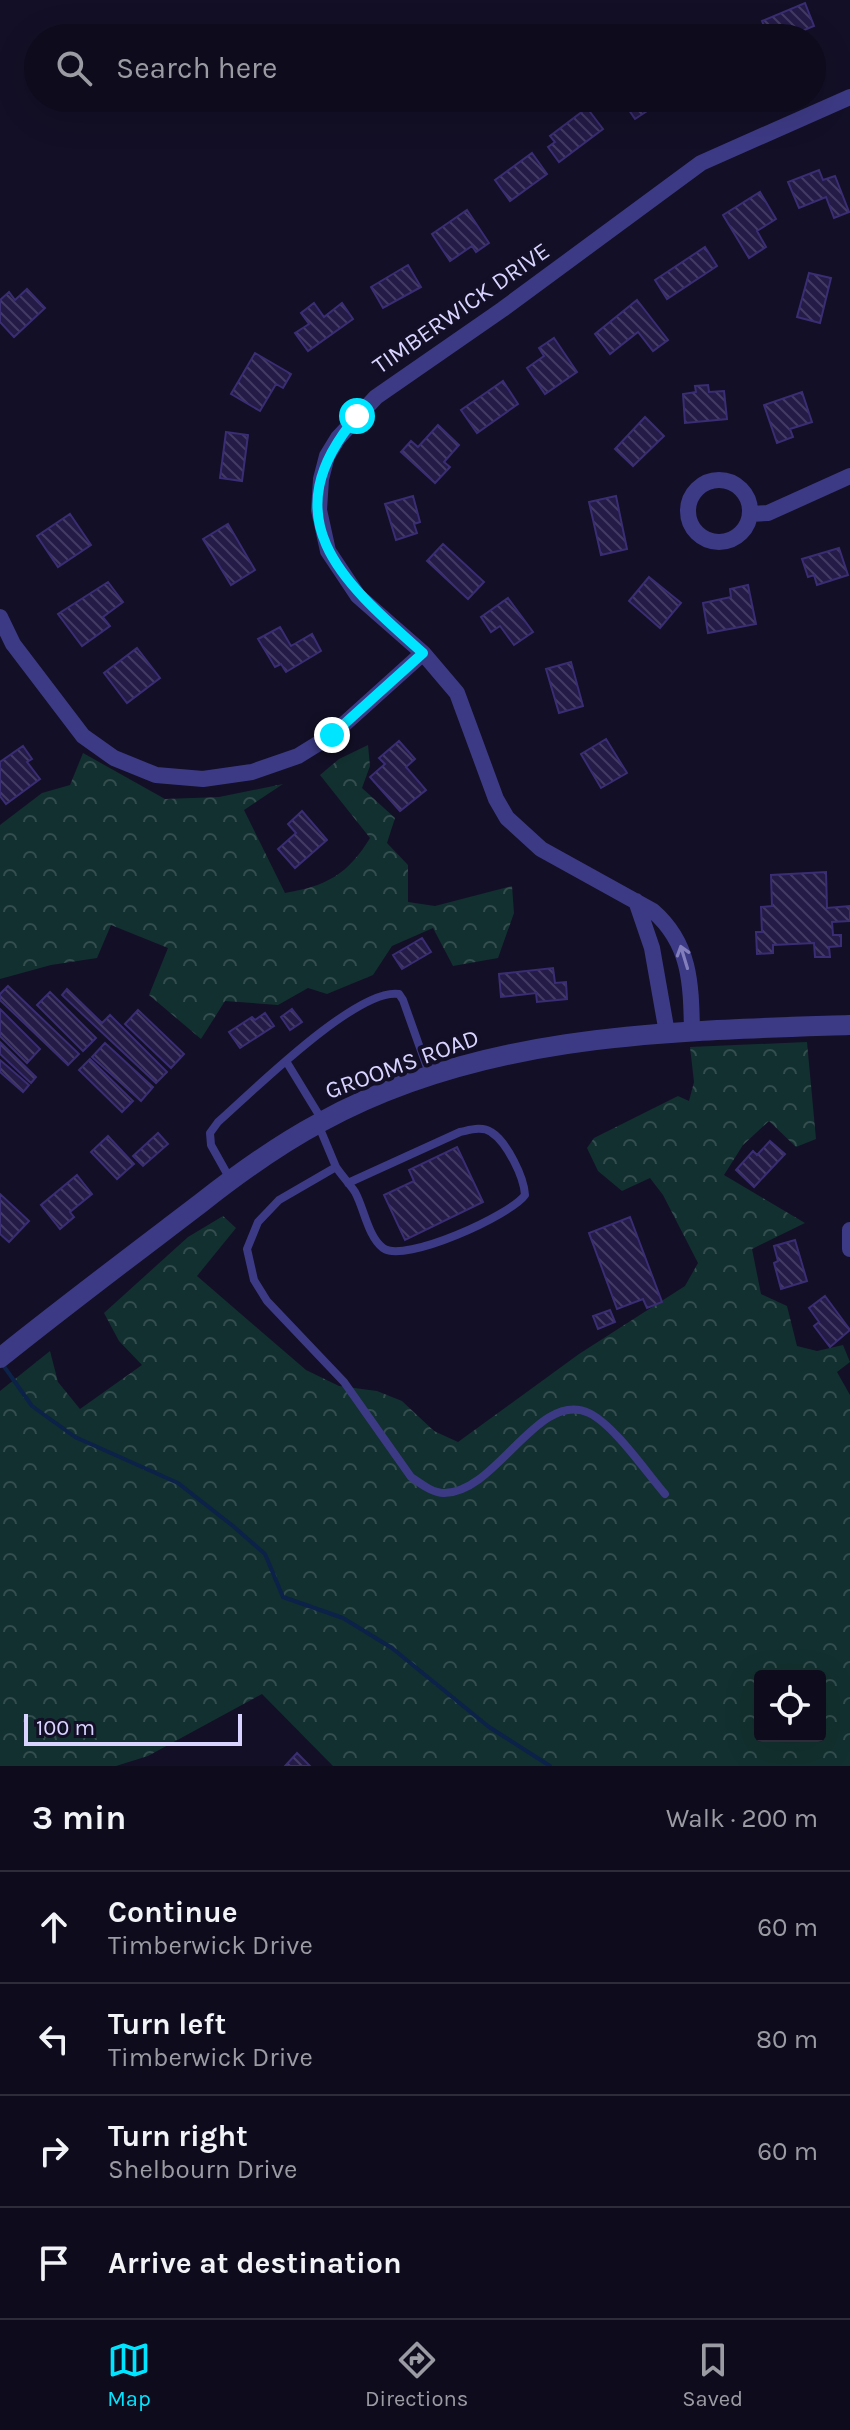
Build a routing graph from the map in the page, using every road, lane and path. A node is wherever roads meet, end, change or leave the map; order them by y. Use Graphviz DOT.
graph roads {
  1 [pos="850,97"];
  2 [pos="826,108"];
  3 [pos="816,112"];
  4 [pos="850,476"];
  5 [pos="750,514"];
  6 [pos="0,617"];
  7 [pos="423,653"];
  8 [pos="636,901"];
  9 [pos="850,1025"];
  10 [pos="692,1032"];
  11 [pos="667,1033"];
  12 [pos="286,1061"];
  13 [pos="431,1076"];
  14 [pos="320,1122"];
  15 [pos="336,1167"];
  16 [pos="230,1179"];
  17 [pos="348,1183"];
  18 [pos="850,1230"];
  19 [pos="850,1249"];
  20 [pos="0,1358"];
  21 [pos="665,1494"];
  1 -- 2 [label="street, TIMBERWICK DRIVE"];
  3 -- 7 [label="street, TIMBERWICK DRIVE"];
  4 -- 5 [label="street"];
  6 -- 7 [label="street"];
  7 -- 8 [label="street, TIMBERWICK DRIVE"];
  10 -- 8 [label="street, TIMBERWICK DRIVE, one-way"];
  8 -- 11 [label="street"];
  9 -- 10 [label="street, GROOMS ROAD"];
  10 -- 11 [label="street, GROOMS ROAD"];
  11 -- 13 [label="street, GROOMS ROAD"];
  12 -- 13 [label="lane"];
  12 -- 14 [label="lane"];
  12 -- 16 [label="lane"];
  13 -- 14 [label="street, GROOMS ROAD"];
  14 -- 15 [label="lane"];
  14 -- 16 [label="street, GROOMS ROAD"];
  15 -- 17 [label="lane"];
  15 -- 21 [label="lane"];
  16 -- 20 [label="street, GROOMS ROAD"];
  17 -- 17 [label="lane"];
  18 -- 19 [label="street"];
}
